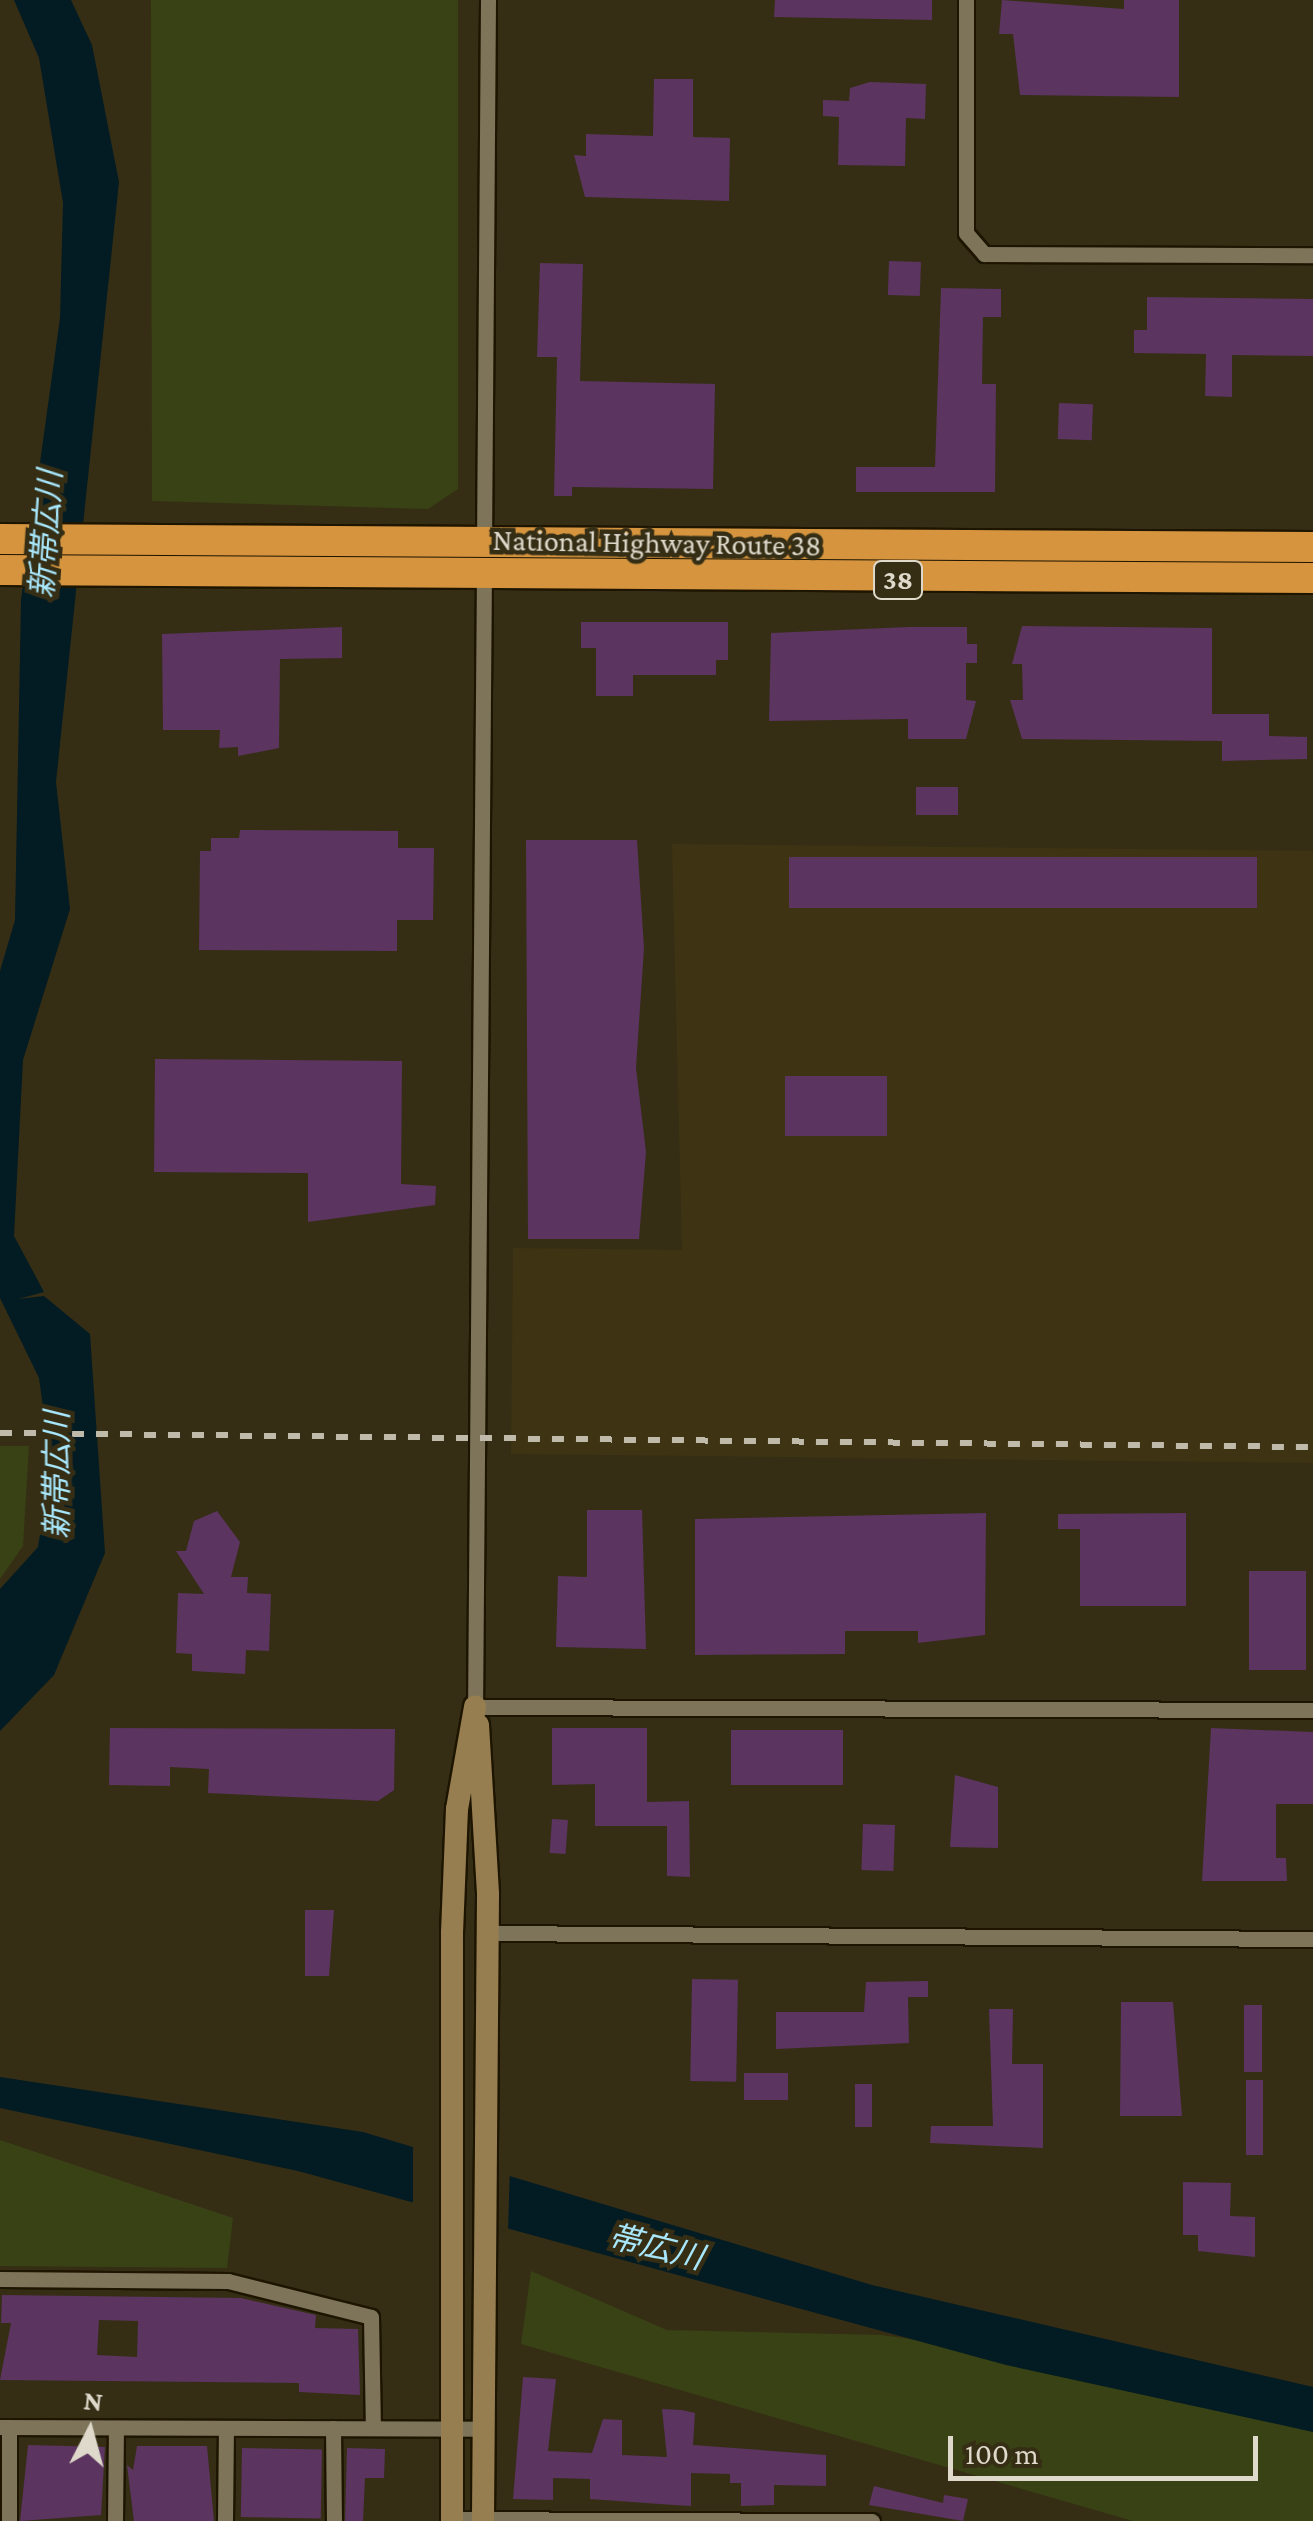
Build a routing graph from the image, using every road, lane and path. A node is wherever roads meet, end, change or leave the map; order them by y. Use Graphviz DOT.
graph roads {
  1 [pos="488,0"];
  2 [pos="966,0"];
  3 [pos="1313,254"];
  4 [pos="0,539"];
  5 [pos="484,543"];
  6 [pos="1313,547"];
  7 [pos="0,570"];
  8 [pos="484,575"];
  9 [pos="1313,578"];
  10 [pos="475,1707"];
  11 [pos="1313,1710"];
  12 [pos="452,1933"];
  13 [pos="488,1933"];
  14 [pos="1313,1939"];
  15 [pos="0,2279"];
  16 [pos="4,2427"];
  17 [pos="334,2428"];
  18 [pos="373,2428"];
  19 [pos="452,2428"];
  20 [pos="226,2429"];
  21 [pos="484,2429"];
  22 [pos="116,2430"];
  23 [pos="452,2520"];
  24 [pos="483,2520"];
  25 [pos="8,2521"];
  26 [pos="115,2521"];
  27 [pos="225,2521"];
  28 [pos="334,2521"];
  29 [pos="872,2521"];
  1 -- 5 [label="street"];
  2 -- 3 [label="street"];
  4 -- 5 [label="highway, National Highway Route 38 / 38"];
  5 -- 6 [label="highway, National Highway Route 38 / 38"];
  5 -- 8 [label="street"];
  7 -- 8 [label="highway, National Highway Route 38 / 38"];
  8 -- 9 [label="highway, National Highway Route 38 / 38"];
  8 -- 10 [label="street"];
  10 -- 11 [label="street"];
  10 -- 12 [label="street"];
  10 -- 13 [label="street"];
  12 -- 13 [label="street"];
  12 -- 19 [label="street"];
  13 -- 14 [label="street"];
  13 -- 21 [label="street"];
  15 -- 18 [label="street"];
  16 -- 22 [label="street"];
  16 -- 25 [label="street"];
  17 -- 18 [label="street"];
  17 -- 20 [label="street"];
  17 -- 28 [label="street"];
  18 -- 19 [label="street"];
  19 -- 21 [label="street"];
  19 -- 23 [label="street"];
  20 -- 22 [label="street"];
  20 -- 27 [label="street"];
  21 -- 24 [label="street"];
  22 -- 26 [label="street"];
  23 -- 24 [label="street"];
  24 -- 29 [label="street"];
}
